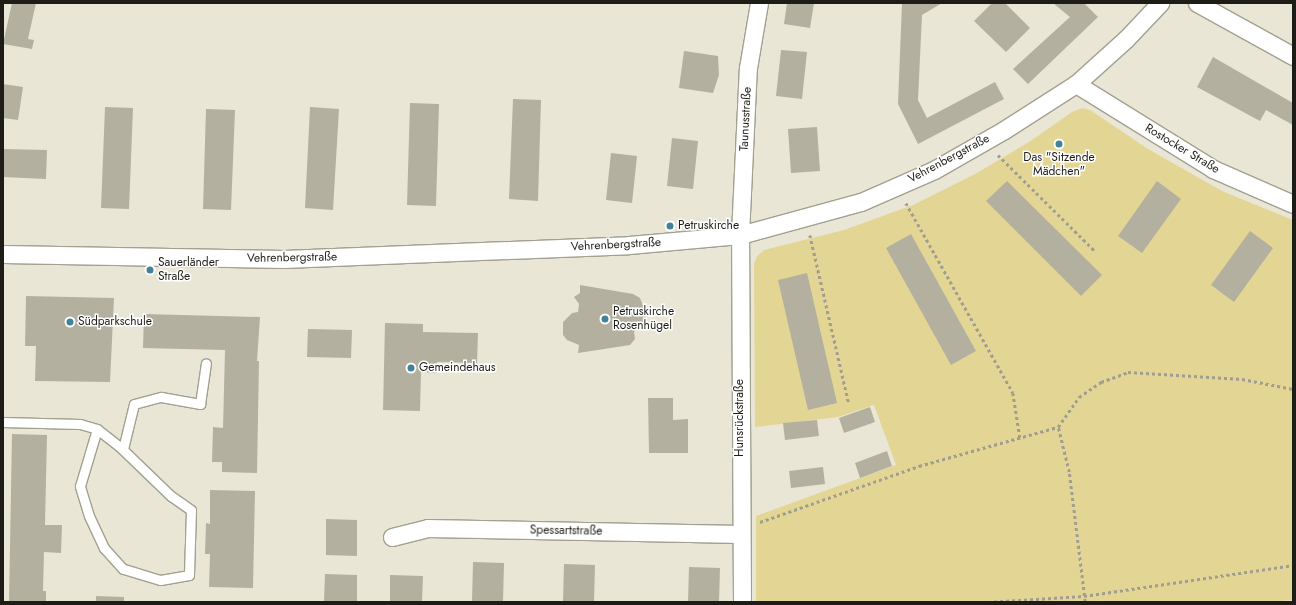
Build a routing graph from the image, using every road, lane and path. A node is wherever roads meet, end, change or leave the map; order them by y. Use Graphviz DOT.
graph roads {
  1 [pos="759,3"];
  2 [pos="1160,3"];
  3 [pos="1197,3"];
  4 [pos="1293,56"];
  5 [pos="1076,84"];
  6 [pos="984,141"];
  7 [pos="897,186"];
  8 [pos="1293,204"];
  9 [pos="806,219"];
  10 [pos="740,235"];
  11 [pos="1096,252"];
  12 [pos="3,254"];
  13 [pos="206,364"];
  14 [pos="1293,389"];
  15 [pos="849,404"];
  16 [pos="3,422"];
  17 [pos="1058,427"];
  18 [pos="97,429"];
  19 [pos="1020,437"];
  20 [pos="123,449"];
  21 [pos="741,534"];
  22 [pos="392,538"];
  23 [pos="1293,565"];
  24 [pos="1084,596"];
  25 [pos="742,602"];
  26 [pos="988,602"];
  27 [pos="1085,602"];
  1 -- 10 [label="street, Taunusstraße"];
  2 -- 5 [label="street, Vehrenbergstraße"];
  3 -- 4 [label="street"];
  5 -- 6 [label="street, Vehrenbergstraße"];
  5 -- 8 [label="street, Rostocker Straße"];
  6 -- 7 [label="street, Vehrenbergstraße"];
  6 -- 11 [label="path"];
  7 -- 9 [label="street, Vehrenbergstraße"];
  7 -- 19 [label="path"];
  9 -- 10 [label="street, Vehrenbergstraße"];
  9 -- 15 [label="path"];
  10 -- 12 [label="street, Vehrenbergstraße"];
  10 -- 21 [label="street, Hunsrückstraße"];
  13 -- 20 [label="lane"];
  14 -- 17 [label="path"];
  16 -- 18 [label="lane"];
  17 -- 19 [label="path"];
  17 -- 24 [label="path"];
  18 -- 20 [label="lane"];
  18 -- 20 [label="lane"];
  19 -- 21 [label="path"];
  21 -- 22 [label="street, Spessartstraße"];
  21 -- 25 [label="street, Hunsrückstraße"];
  23 -- 24 [label="path"];
  24 -- 26 [label="path"];
  24 -- 27 [label="path"];
}
